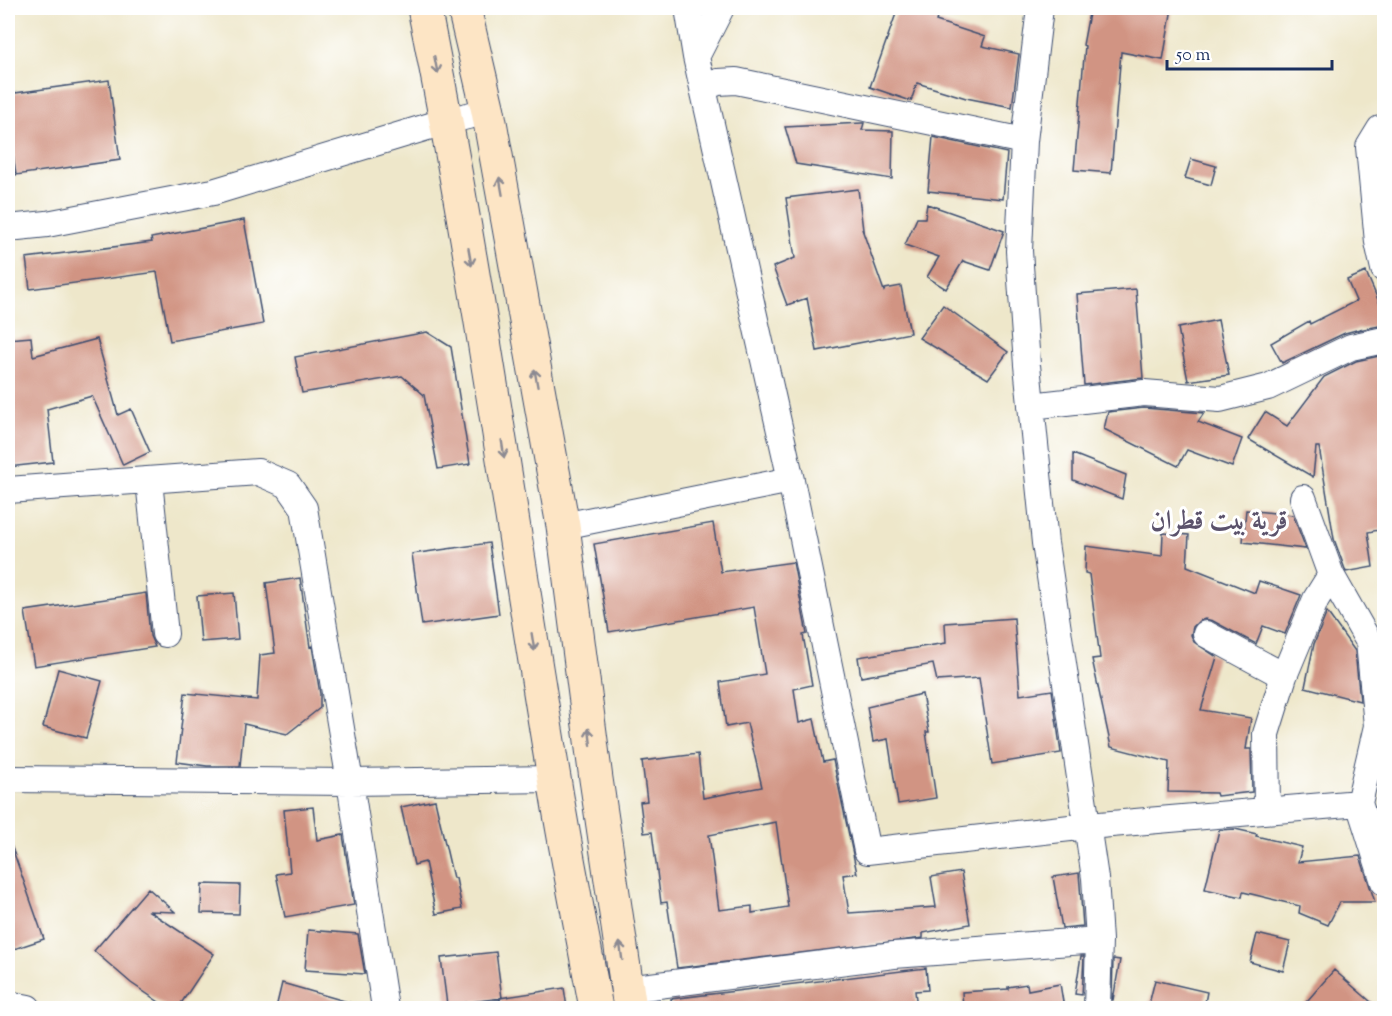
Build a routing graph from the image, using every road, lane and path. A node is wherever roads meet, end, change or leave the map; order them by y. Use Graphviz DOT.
graph roads {
  1 [pos="424,8"];
  2 [pos="464,8"];
  3 [pos="688,8"];
  4 [pos="721,8"];
  5 [pos="1041,8"];
  6 [pos="696,57"];
  7 [pos="703,88"];
  8 [pos="488,111"];
  9 [pos="447,121"];
  10 [pos="1384,129"];
  11 [pos="1024,141"];
  12 [pos="8,228"];
  13 [pos="1384,269"];
  14 [pos="1384,340"];
  15 [pos="529,341"];
  16 [pos="487,349"];
  17 [pos="1031,406"];
  18 [pos="791,480"];
  19 [pos="149,481"];
  20 [pos="8,490"];
  21 [pos="1303,498"];
  22 [pos="563,526"];
  23 [pos="1330,575"];
  24 [pos="165,634"];
  25 [pos="1206,634"];
  26 [pos="1284,676"];
  27 [pos="8,779"];
  28 [pos="554,779"];
  29 [pos="596,779"];
  30 [pos="350,782"];
  31 [pos="1359,803"];
  32 [pos="1267,810"];
  33 [pos="1088,825"];
  34 [pos="1384,882"];
  35 [pos="1099,940"];
  36 [pos="628,999"];
  37 [pos="8,1004"];
  38 [pos="28,1008"];
  39 [pos="385,1008"];
  40 [pos="596,1008"];
  41 [pos="1097,1008"];
  1 -- 9 [label="street, one-way"];
  2 -- 8 [label="street"];
  3 -- 6 [label="street"];
  4 -- 6 [label="street"];
  5 -- 11 [label="street"];
  6 -- 7 [label="street"];
  7 -- 11 [label="street"];
  7 -- 18 [label="street"];
  8 -- 9 [label="street"];
  15 -- 8 [label="street, one-way"];
  9 -- 12 [label="street"];
  9 -- 16 [label="street, one-way"];
  10 -- 13 [label="street"];
  11 -- 17 [label="street"];
  14 -- 17 [label="street"];
  15 -- 16 [label="street"];
  22 -- 15 [label="street, one-way"];
  16 -- 28 [label="street, one-way"];
  17 -- 33 [label="street"];
  18 -- 22 [label="street"];
  18 -- 33 [label="street"];
  19 -- 20 [label="street"];
  19 -- 24 [label="street"];
  19 -- 30 [label="street"];
  21 -- 23 [label="street"];
  29 -- 22 [label="street, one-way"];
  23 -- 26 [label="street"];
  23 -- 31 [label="street"];
  25 -- 26 [label="street"];
  26 -- 32 [label="street"];
  27 -- 30 [label="street"];
  28 -- 29 [label="street"];
  28 -- 30 [label="street"];
  28 -- 40 [label="street"];
  36 -- 29 [label="street, one-way"];
  30 -- 39 [label="street"];
  31 -- 32 [label="street"];
  31 -- 34 [label="street"];
  32 -- 33 [label="street"];
  33 -- 35 [label="street"];
  35 -- 36 [label="street"];
  35 -- 41 [label="street"];
  37 -- 38 [label="street"];
}
